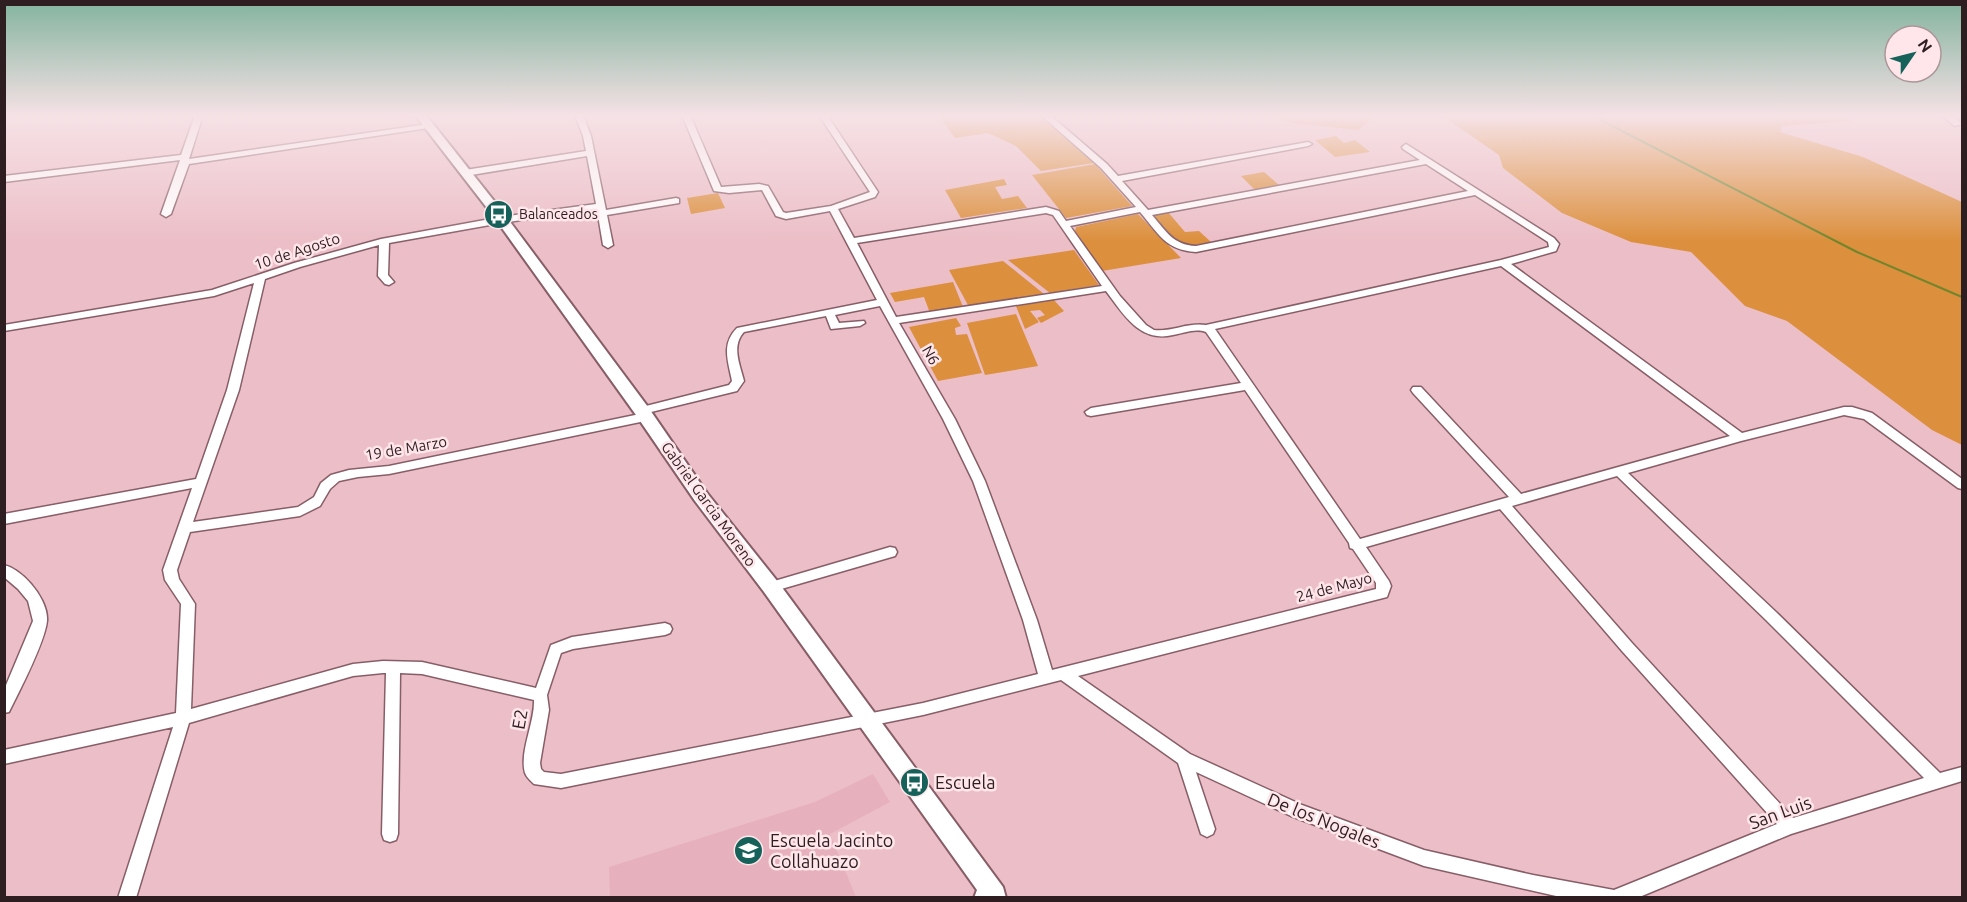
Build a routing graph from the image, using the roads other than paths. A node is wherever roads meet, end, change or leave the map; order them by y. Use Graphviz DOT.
graph roads {
  1 [pos="196,157"];
  2 [pos="452,157"];
  3 [pos="564,157"];
  4 [pos="591,157"];
  5 [pos="703,157"];
  6 [pos="851,157"];
  7 [pos="1091,157"];
  8 [pos="1236,157"];
  9 [pos="1421,157"];
  10 [pos="184,159"];
  11 [pos="1427,161"];
  12 [pos="465,173"];
  13 [pos="1116,179"];
  14 [pos="4,180"];
  15 [pos="1476,192"];
  16 [pos="676,201"];
  17 [pos="833,208"];
  18 [pos="601,209"];
  19 [pos="1146,213"];
  20 [pos="166,214"];
  21 [pos="501,220"];
  22 [pos="1064,224"];
  23 [pos="851,241"];
  24 [pos="384,242"];
  25 [pos="608,246"];
  26 [pos="1503,263"];
  27 [pos="260,278"];
  28 [pos="389,282"];
  29 [pos="1109,288"];
  30 [pos="883,302"];
  31 [pos="829,312"];
  32 [pos="893,321"];
  33 [pos="860,323"];
  34 [pos="4,328"];
  35 [pos="1206,328"];
  36 [pos="1247,386"];
  37 [pos="1417,390"];
  38 [pos="1090,412"];
  39 [pos="644,414"];
  40 [pos="1740,437"];
  41 [pos="1620,472"];
  42 [pos="202,482"];
  43 [pos="1962,485"];
  44 [pos="1520,500"];
  45 [pos="1502,503"];
  46 [pos="4,519"];
  47 [pos="186,528"];
  48 [pos="1355,544"];
  49 [pos="890,552"];
  50 [pos="4,570"];
  51 [pos="771,587"];
  52 [pos="665,629"];
  53 [pos="393,668"];
  54 [pos="1065,675"];
  55 [pos="1047,678"];
  56 [pos="540,695"];
  57 [pos="4,707"];
  58 [pos="183,718"];
  59 [pos="869,721"];
  60 [pos="4,757"];
  61 [pos="1184,759"];
  62 [pos="1962,774"];
  63 [pos="1937,782"];
  64 [pos="1790,827"];
  65 [pos="1208,829"];
  66 [pos="390,834"];
  67 [pos="1537,890"];
  68 [pos="127,897"];
  69 [pos="992,897"];
  70 [pos="1613,897"];
  1 -- 10 [label="street"];
  2 -- 12 [label="street, Gabriel Garcia Moreno"];
  3 -- 12 [label="street"];
  4 -- 18 [label="street"];
  5 -- 17 [label="street"];
  6 -- 17 [label="street"];
  7 -- 13 [label="street"];
  8 -- 13 [label="street"];
  9 -- 11 [label="street"];
  10 -- 14 [label="street"];
  10 -- 20 [label="street"];
  11 -- 15 [label="street"];
  11 -- 19 [label="street"];
  12 -- 21 [label="street, Gabriel Garcia Moreno"];
  13 -- 19 [label="street"];
  15 -- 19 [label="street"];
  15 -- 26 [label="street"];
  16 -- 18 [label="street, 10 de Agosto"];
  17 -- 23 [label="street, N6"];
  18 -- 21 [label="street, 10 de Agosto"];
  18 -- 25 [label="street"];
  19 -- 22 [label="street"];
  21 -- 24 [label="street, 10 de Agosto"];
  21 -- 39 [label="street, Gabriel Garcia Moreno"];
  22 -- 23 [label="street"];
  22 -- 29 [label="street"];
  23 -- 30 [label="street, N6"];
  24 -- 27 [label="street, 10 de Agosto"];
  24 -- 28 [label="street"];
  26 -- 35 [label="street"];
  26 -- 40 [label="street"];
  27 -- 34 [label="street, 10 de Agosto"];
  27 -- 42 [label="street"];
  29 -- 32 [label="street"];
  29 -- 35 [label="street"];
  30 -- 31 [label="street, 19 de Marzo"];
  30 -- 32 [label="street, N6"];
  31 -- 33 [label="street"];
  31 -- 39 [label="street, 19 de Marzo"];
  32 -- 55 [label="street, N6"];
  35 -- 36 [label="street, 24 de Mayo"];
  36 -- 38 [label="street"];
  36 -- 48 [label="street, 24 de Mayo"];
  37 -- 44 [label="street"];
  39 -- 47 [label="street, 19 de Marzo"];
  39 -- 51 [label="street, Gabriel Garcia Moreno"];
  40 -- 41 [label="street"];
  40 -- 43 [label="street"];
  41 -- 44 [label="street"];
  41 -- 63 [label="street"];
  42 -- 46 [label="street"];
  42 -- 47 [label="street"];
  44 -- 45 [label="street"];
  45 -- 48 [label="street"];
  45 -- 64 [label="street"];
  47 -- 58 [label="street"];
  48 -- 54 [label="street, 24 de Mayo"];
  49 -- 51 [label="street"];
  50 -- 57 [label="street"];
  51 -- 59 [label="street, Gabriel Garcia Moreno"];
  52 -- 56 [label="street"];
  53 -- 56 [label="street, E2"];
  53 -- 58 [label="street, E2"];
  53 -- 66 [label="street"];
  54 -- 55 [label="street, 24 de Mayo"];
  54 -- 61 [label="street, De los Nogales"];
  55 -- 59 [label="street, 24 de Mayo"];
  56 -- 59 [label="street, E2"];
  58 -- 60 [label="street, E2"];
  58 -- 68 [label="street"];
  59 -- 69 [label="street, Gabriel Garcia Moreno"];
  61 -- 65 [label="street"];
  61 -- 67 [label="street, De los Nogales"];
  62 -- 63 [label="street, San Luis"];
  63 -- 64 [label="street, San Luis"];
  64 -- 70 [label="street, San Luis"];
  67 -- 70 [label="street, De los Nogales"];
}
